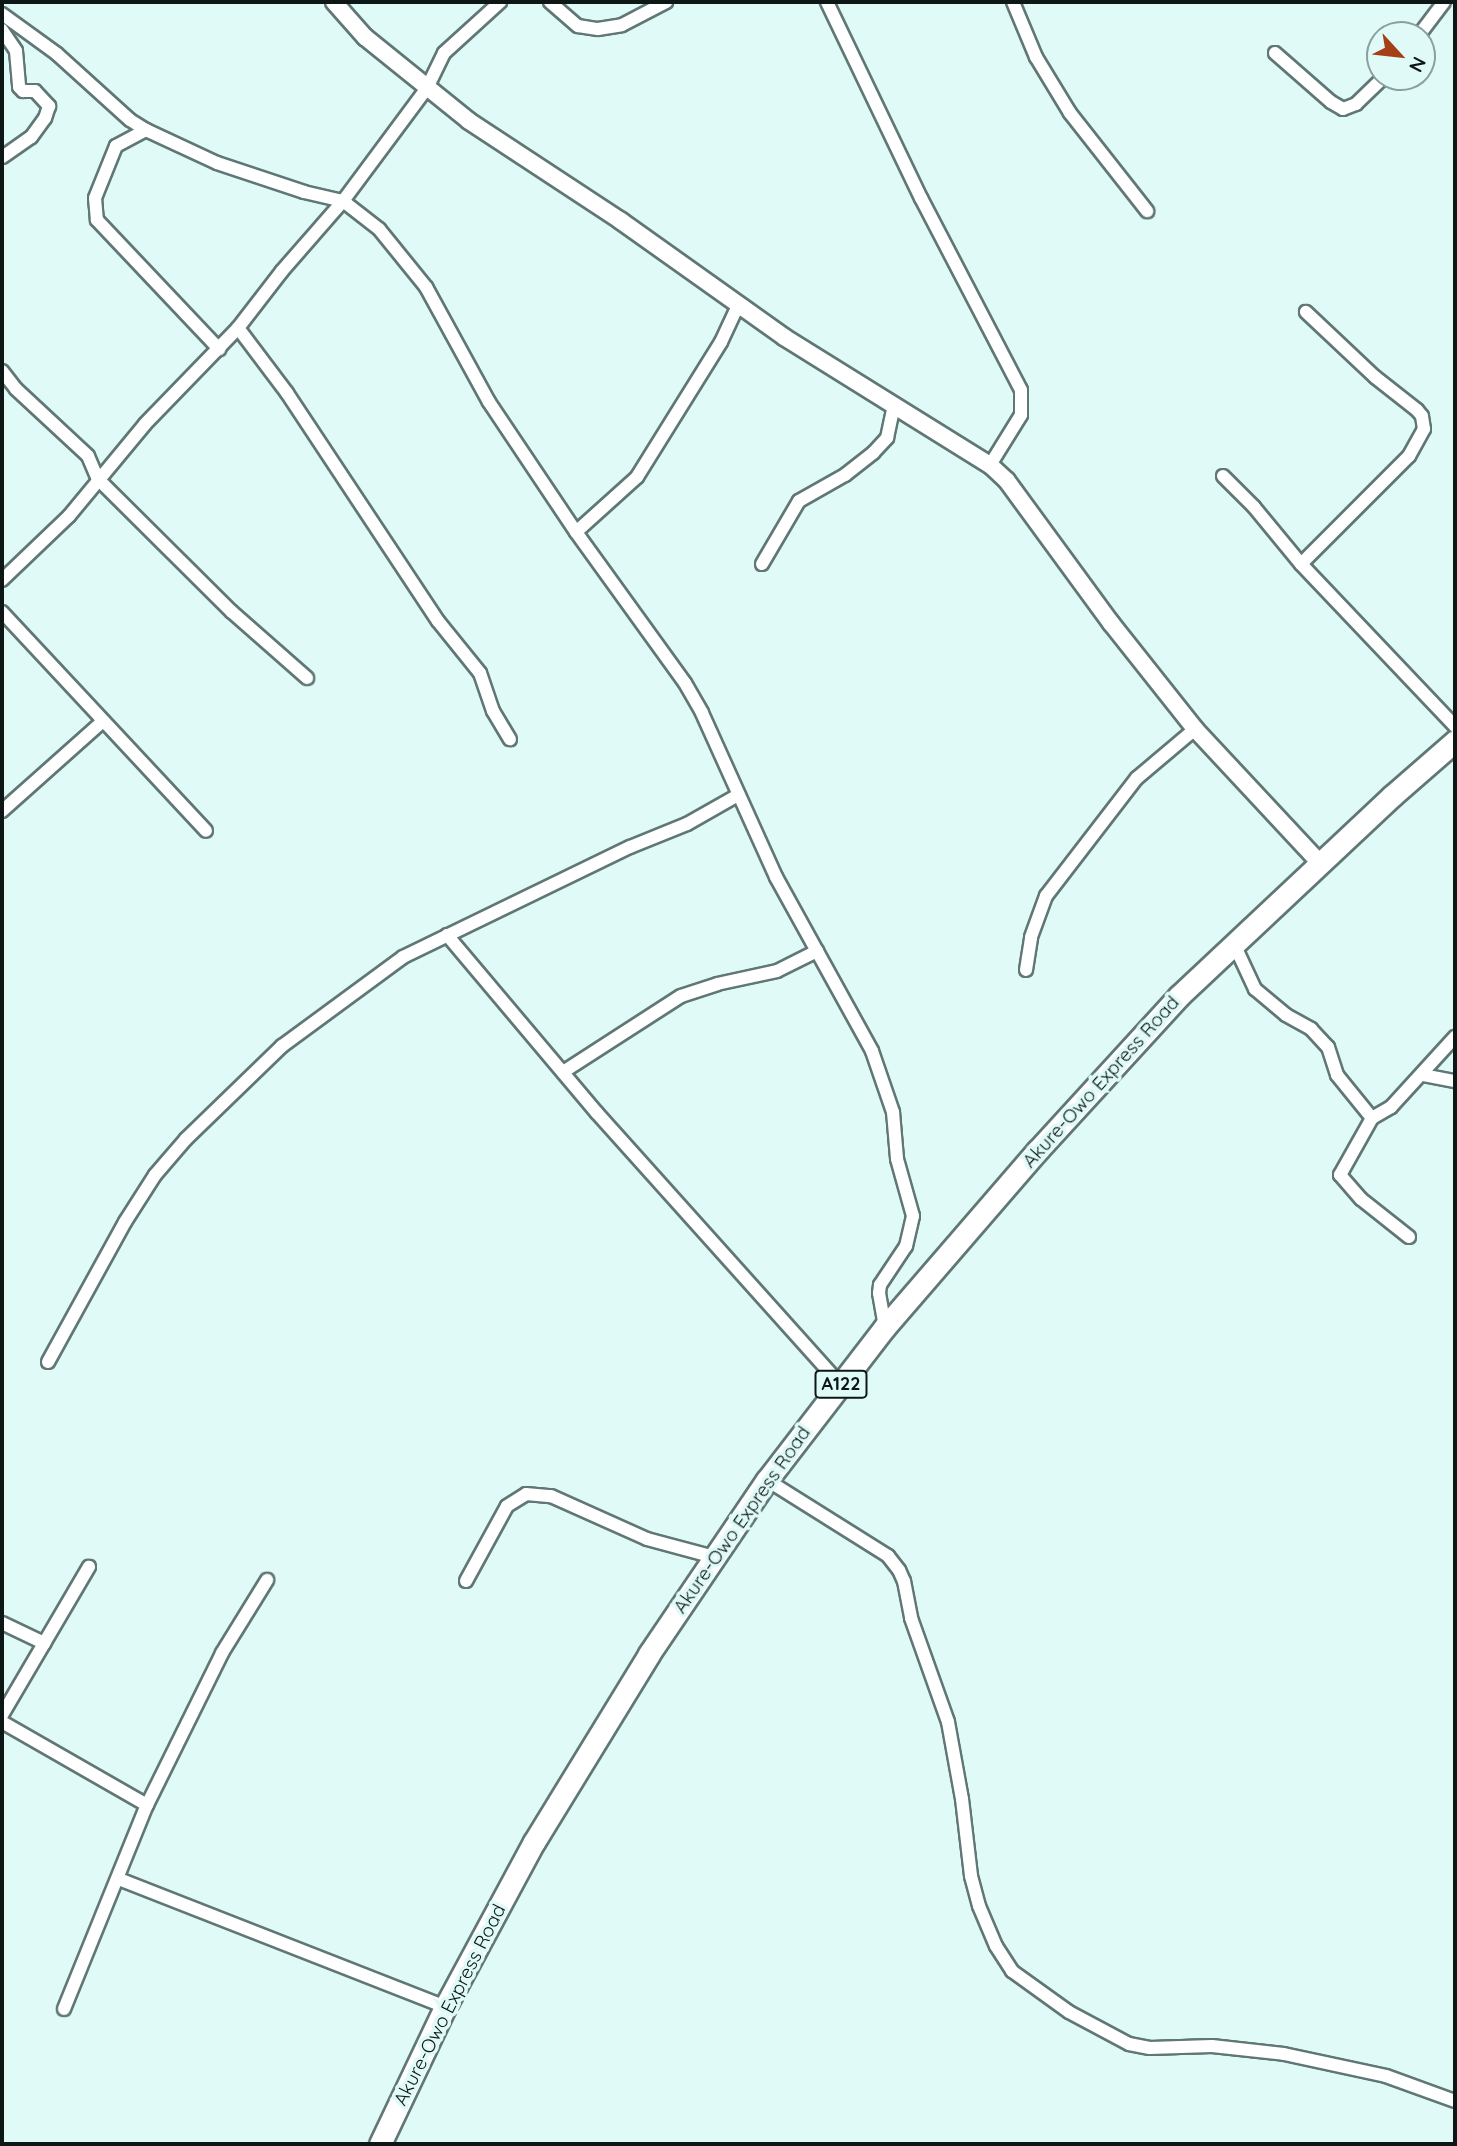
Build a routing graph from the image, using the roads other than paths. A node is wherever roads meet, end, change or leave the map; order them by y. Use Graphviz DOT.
graph roads {
  1 [pos="334,2"];
  2 [pos="500,2"];
  3 [pos="666,2"];
  4 [pos="827,2"];
  5 [pos="1013,2"];
  6 [pos="1444,2"];
  7 [pos="548,3"];
  8 [pos="2,14"];
  9 [pos="1430,21"];
  10 [pos="2,30"];
  11 [pos="1275,53"];
  12 [pos="427,88"];
  13 [pos="1369,91"];
  14 [pos="146,130"];
  15 [pos="2,158"];
  16 [pos="343,201"];
  17 [pos="1147,211"];
  18 [pos="738,306"];
  19 [pos="1306,312"];
  20 [pos="238,328"];
  21 [pos="219,349"];
  22 [pos="2,371"];
  23 [pos="894,404"];
  24 [pos="990,465"];
  25 [pos="1223,476"];
  26 [pos="98,479"];
  27 [pos="576,532"];
  28 [pos="762,564"];
  29 [pos="1301,564"];
  30 [pos="2,580"];
  31 [pos="2,612"];
  32 [pos="307,678"];
  33 [pos="102,722"];
  34 [pos="1455,726"];
  35 [pos="1195,729"];
  36 [pos="510,739"];
  37 [pos="1455,741"];
  38 [pos="738,795"];
  39 [pos="2,811"];
  40 [pos="206,831"];
  41 [pos="1320,863"];
  42 [pos="447,935"];
  43 [pos="1234,944"];
  44 [pos="817,951"];
  45 [pos="1026,970"];
  46 [pos="1455,1037"];
  47 [pos="563,1072"];
  48 [pos="1423,1075"];
  49 [pos="1455,1081"];
  50 [pos="1372,1118"];
  51 [pos="1409,1237"];
  52 [pos="886,1327"];
  53 [pos="48,1362"];
  54 [pos="841,1385"];
  55 [pos="767,1480"];
  56 [pos="714,1557"];
  57 [pos="89,1567"];
  58 [pos="267,1580"];
  59 [pos="466,1581"];
  60 [pos="2,1623"];
  61 [pos="44,1643"];
  62 [pos="2,1715"];
  63 [pos="2,1722"];
  64 [pos="147,1805"];
  65 [pos="119,1879"];
  66 [pos="445,2007"];
  67 [pos="64,2009"];
  68 [pos="1455,2101"];
  69 [pos="380,2144"];
  1 -- 12 [label="street"];
  2 -- 12 [label="street"];
  3 -- 7 [label="street"];
  4 -- 24 [label="street"];
  5 -- 17 [label="street"];
  6 -- 9 [label="street"];
  8 -- 14 [label="street"];
  10 -- 15 [label="street"];
  11 -- 13 [label="street"];
  12 -- 16 [label="street"];
  12 -- 18 [label="street"];
  14 -- 16 [label="street"];
  14 -- 21 [label="street"];
  16 -- 20 [label="street"];
  16 -- 27 [label="street"];
  18 -- 23 [label="street"];
  18 -- 27 [label="street"];
  19 -- 29 [label="street"];
  20 -- 21 [label="street"];
  20 -- 36 [label="street"];
  21 -- 26 [label="street"];
  22 -- 26 [label="street"];
  23 -- 24 [label="street"];
  23 -- 28 [label="street"];
  24 -- 35 [label="street"];
  25 -- 29 [label="street"];
  26 -- 30 [label="street"];
  26 -- 32 [label="street"];
  27 -- 38 [label="street"];
  29 -- 34 [label="street"];
  31 -- 33 [label="street"];
  33 -- 39 [label="street"];
  33 -- 40 [label="street"];
  35 -- 41 [label="street"];
  35 -- 45 [label="street"];
  37 -- 41 [label="highway, Akure-Owo Express Road / A122"];
  38 -- 42 [label="street"];
  38 -- 44 [label="street"];
  41 -- 43 [label="highway, Akure-Owo Express Road / A122"];
  42 -- 47 [label="street"];
  42 -- 53 [label="street"];
  43 -- 50 [label="street"];
  43 -- 52 [label="highway, Akure-Owo Express Road / A122"];
  44 -- 47 [label="street"];
  44 -- 52 [label="street"];
  46 -- 48 [label="street"];
  47 -- 54 [label="street"];
  48 -- 49 [label="street"];
  48 -- 50 [label="street"];
  50 -- 51 [label="street"];
  52 -- 54 [label="highway, Akure-Owo Express Road / A122"];
  54 -- 55 [label="highway, Akure-Owo Express Road / A122"];
  55 -- 56 [label="highway, Akure-Owo Express Road / A122"];
  55 -- 68 [label="street"];
  56 -- 59 [label="street"];
  56 -- 66 [label="highway, Akure-Owo Express Road / A122"];
  57 -- 61 [label="street"];
  58 -- 64 [label="street"];
  60 -- 61 [label="street"];
  61 -- 62 [label="street"];
  63 -- 64 [label="street"];
  64 -- 65 [label="street"];
  65 -- 66 [label="street"];
  65 -- 67 [label="street"];
  66 -- 69 [label="highway, Akure-Owo Express Road / A122"];
}
